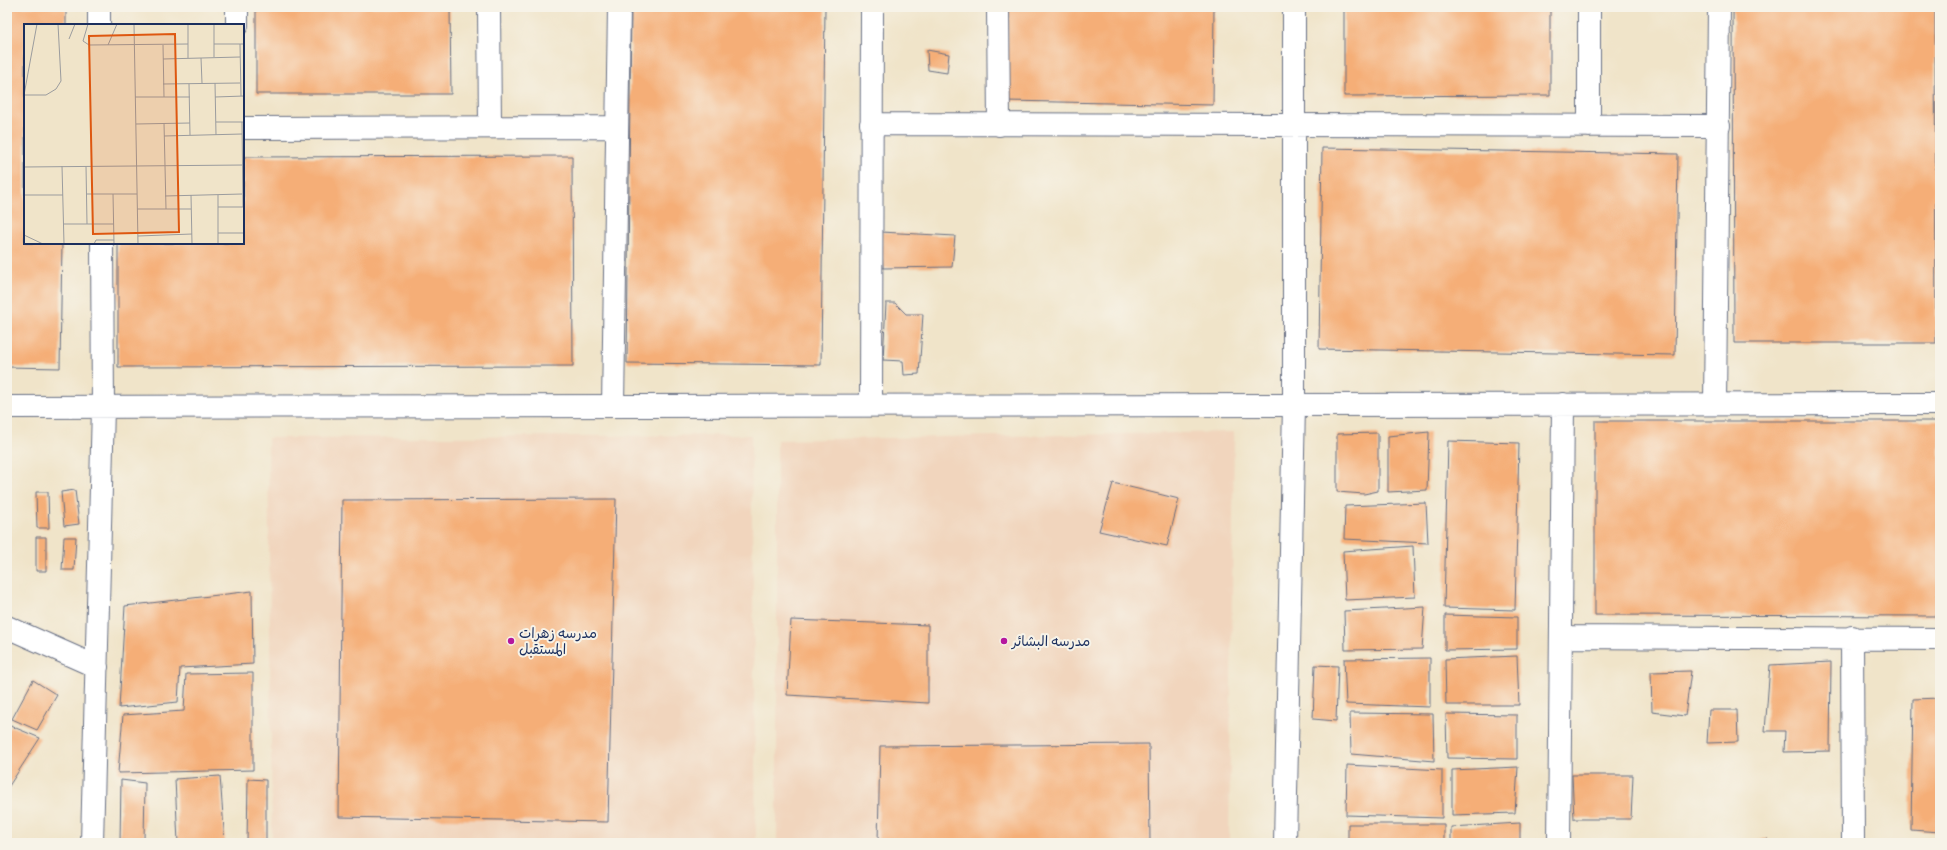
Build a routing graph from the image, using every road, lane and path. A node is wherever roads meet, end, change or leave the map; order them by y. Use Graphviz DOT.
graph roads {
  1 [pos="99,7"];
  2 [pos="237,7"];
  3 [pos="489,7"];
  4 [pos="619,7"];
  5 [pos="872,7"];
  6 [pos="998,7"];
  7 [pos="1294,7"];
  8 [pos="1589,7"];
  9 [pos="1719,7"];
  10 [pos="99,24"];
  11 [pos="237,24"];
  12 [pos="871,124"];
  13 [pos="999,125"];
  14 [pos="1293,126"];
  15 [pos="1589,126"];
  16 [pos="1718,126"];
  17 [pos="490,127"];
  18 [pos="617,127"];
  19 [pos="244,128"];
  20 [pos="102,244"];
  21 [pos="1563,404"];
  22 [pos="1715,404"];
  23 [pos="1940,404"];
  24 [pos="1294,405"];
  25 [pos="614,406"];
  26 [pos="871,406"];
  27 [pos="7,407"];
  28 [pos="103,407"];
  29 [pos="7,627"];
  30 [pos="1562,637"];
  31 [pos="1852,637"];
  32 [pos="1940,639"];
  33 [pos="97,667"];
  34 [pos="92,843"];
  35 [pos="1285,843"];
  36 [pos="1559,843"];
  37 [pos="1853,843"];
  1 -- 10 [label="street"];
  2 -- 11 [label="street"];
  3 -- 17 [label="street"];
  4 -- 18 [label="street"];
  5 -- 12 [label="street"];
  6 -- 13 [label="street"];
  7 -- 14 [label="street"];
  8 -- 15 [label="street"];
  9 -- 16 [label="street"];
  12 -- 13 [label="street"];
  12 -- 26 [label="street"];
  13 -- 14 [label="street"];
  14 -- 15 [label="street"];
  14 -- 24 [label="street"];
  15 -- 16 [label="street"];
  16 -- 22 [label="street"];
  17 -- 18 [label="street"];
  17 -- 19 [label="street"];
  18 -- 25 [label="street"];
  20 -- 28 [label="street"];
  21 -- 22 [label="street"];
  21 -- 24 [label="street"];
  21 -- 30 [label="street"];
  22 -- 23 [label="street"];
  24 -- 26 [label="street"];
  24 -- 35 [label="street"];
  25 -- 26 [label="street"];
  25 -- 28 [label="street"];
  27 -- 28 [label="street"];
  28 -- 33 [label="street"];
  29 -- 33 [label="street"];
  30 -- 31 [label="street"];
  30 -- 36 [label="street"];
  31 -- 32 [label="street"];
  31 -- 37 [label="street"];
  33 -- 34 [label="street"];
}
